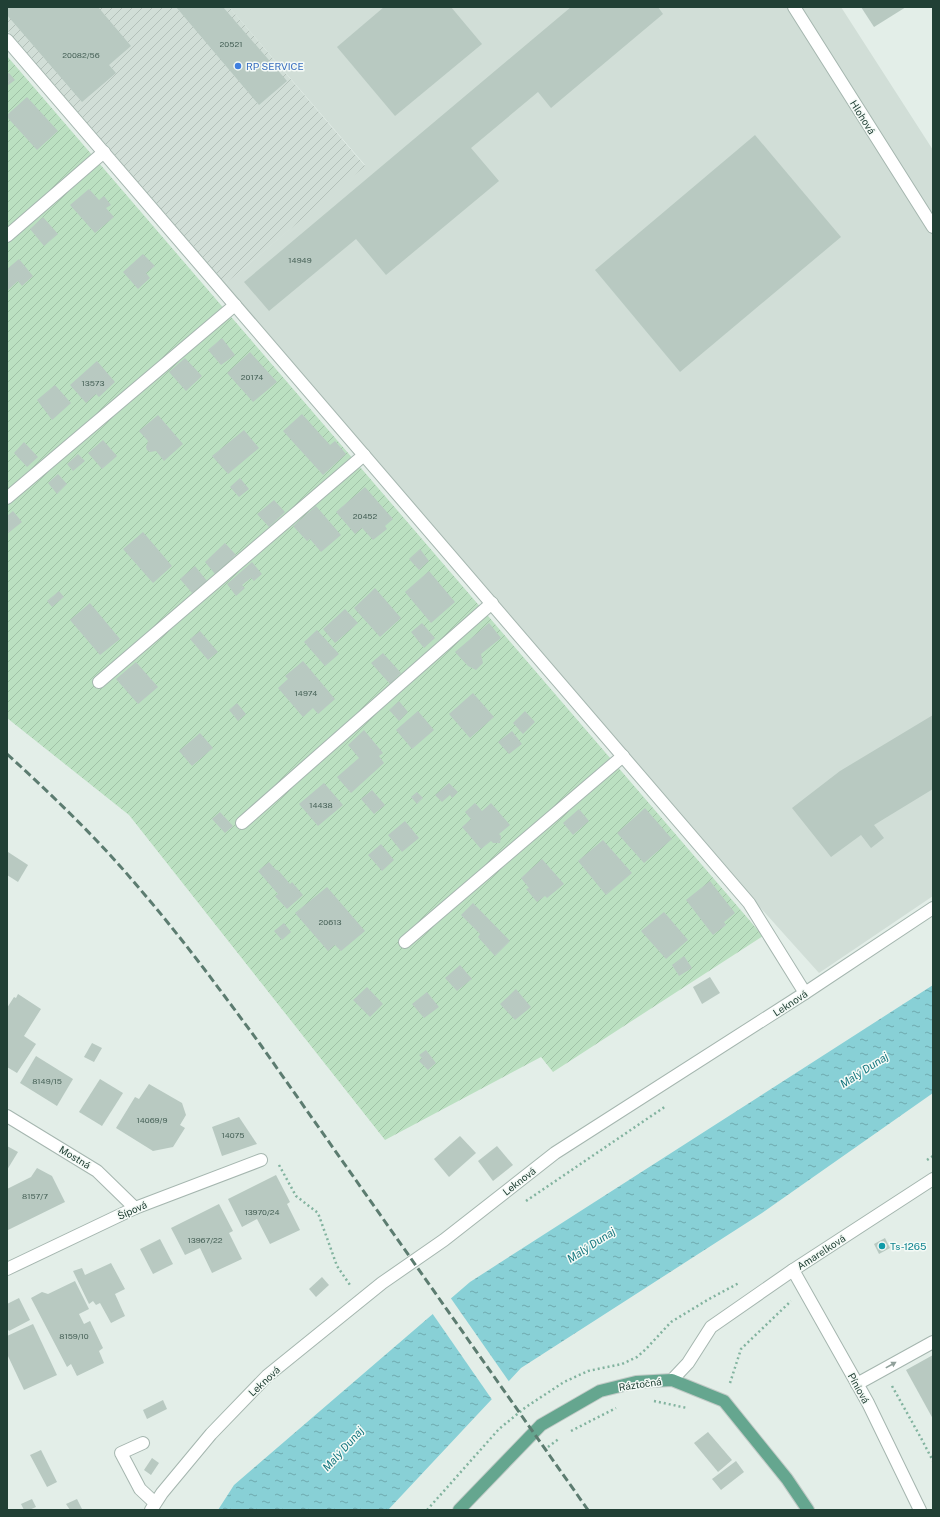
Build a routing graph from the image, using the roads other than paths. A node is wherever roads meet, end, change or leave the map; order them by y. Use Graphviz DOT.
graph roads {
  1 [pos="794,7"];
  2 [pos="7,40"];
  3 [pos="104,152"];
  4 [pos="933,227"];
  5 [pos="7,236"];
  6 [pos="235,305"];
  7 [pos="364,455"];
  8 [pos="7,498"];
  9 [pos="492,603"];
  10 [pos="99,682"];
  11 [pos="623,756"];
  12 [pos="242,823"];
  13 [pos="933,908"];
  14 [pos="405,942"];
  15 [pos="806,994"];
  16 [pos="7,1116"];
  17 [pos="261,1160"];
  18 [pos="931,1185"];
  19 [pos="135,1208"];
  20 [pos="7,1269"];
  21 [pos="793,1270"];
  22 [pos="933,1342"];
  23 [pos="672,1380"];
  24 [pos="857,1384"];
  25 [pos="143,1443"];
  26 [pos="153,1507"];
  27 [pos="459,1510"];
  28 [pos="808,1510"];
  29 [pos="920,1510"];
  1 -- 4 [label="street, Hlohová"];
  2 -- 3 [label="street"];
  3 -- 5 [label="street"];
  3 -- 6 [label="street"];
  6 -- 7 [label="street"];
  6 -- 8 [label="street"];
  7 -- 9 [label="street"];
  7 -- 10 [label="street"];
  9 -- 11 [label="street"];
  9 -- 12 [label="street"];
  11 -- 14 [label="street"];
  11 -- 15 [label="street"];
  13 -- 15 [label="street, Leknová"];
  15 -- 26 [label="street, Leknová"];
  16 -- 19 [label="street, Mostná"];
  17 -- 19 [label="street, Šípová"];
  18 -- 21 [label="street, Amarelková"];
  19 -- 20 [label="street, Šípová"];
  21 -- 23 [label="street, Amarelková"];
  21 -- 24 [label="street, Píniová"];
  24 -- 22 [label="street, one-way"];
  23 -- 27 [label="main road, Ráztočná"];
  23 -- 28 [label="main road, Ráztočná"];
  24 -- 29 [label="street, Píniová"];
  25 -- 26 [label="street"];
}
